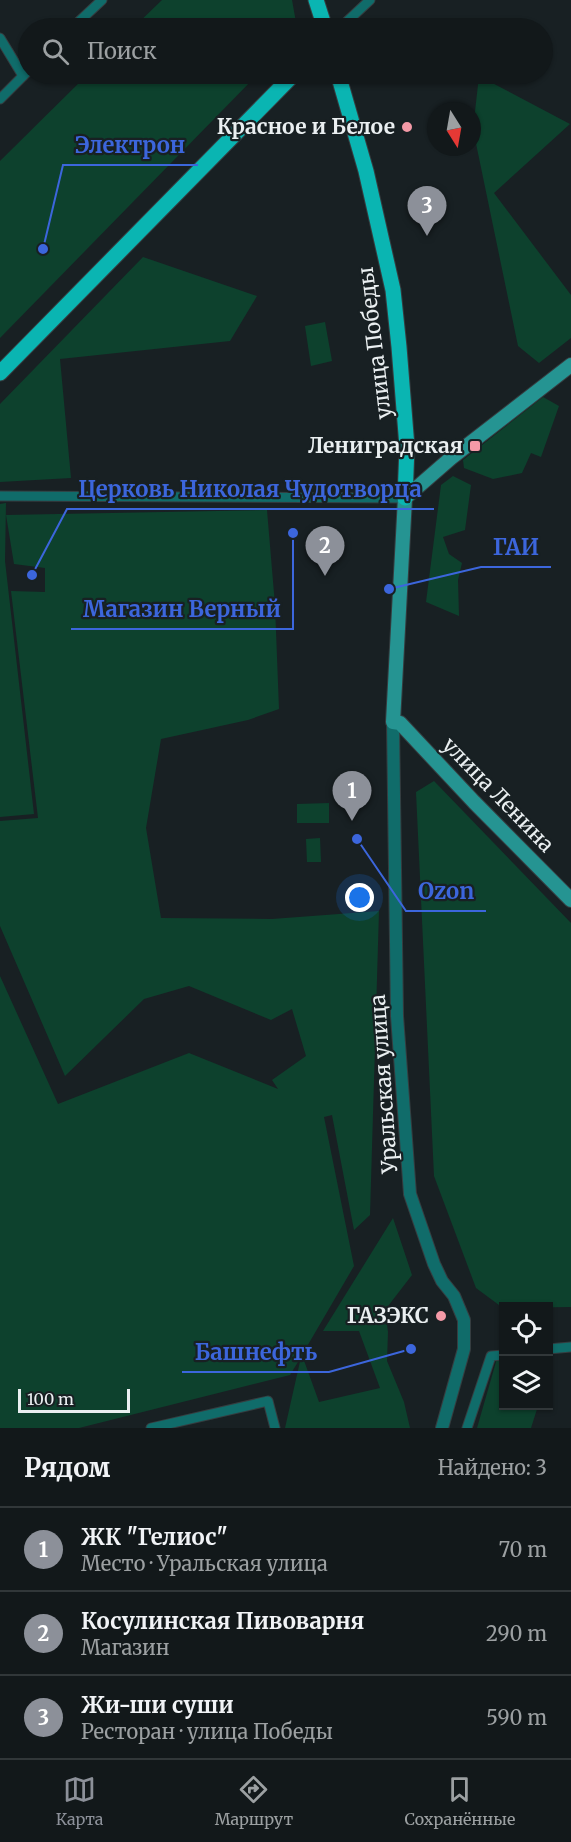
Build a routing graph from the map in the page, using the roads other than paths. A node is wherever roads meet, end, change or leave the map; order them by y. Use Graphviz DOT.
graph roads {
  1 [pos="102,0"];
  2 [pos="316,0"];
  3 [pos="370,0"];
  4 [pos="83,18"];
  5 [pos="322,18"];
  6 [pos="351,18"];
  7 [pos="0,38"];
  8 [pos="18,63"];
  9 [pos="18,82"];
  10 [pos="284,84"];
  11 [pos="342,84"];
  12 [pos="0,99"];
  13 [pos="571,364"];
  14 [pos="0,373"];
  15 [pos="0,496"];
  16 [pos="405,498"];
  17 [pos="393,722"];
  18 [pos="571,900"];
  19 [pos="571,1347"];
  20 [pos="553,1349"];
  21 [pos="499,1355"];
  22 [pos="151,1428"];
  23 [pos="275,1428"];
  24 [pos="442,1428"];
  25 [pos="467,1428"];
  1 -- 4 [label="street"];
  2 -- 5 [label="main road"];
  3 -- 6 [label="street"];
  7 -- 8 [label="street"];
  9 -- 12 [label="street"];
  10 -- 14 [label="main road"];
  11 -- 16 [label="main road, улица Победы"];
  13 -- 16 [label="main road"];
  15 -- 16 [label="street"];
  16 -- 17 [label="main road, улица Победы"];
  17 -- 18 [label="main road, улица Ленина"];
  17 -- 24 [label="street, Уральская улица"];
  19 -- 20 [label="street"];
  21 -- 25 [label="street"];
  22 -- 23 [label="street"];
}
